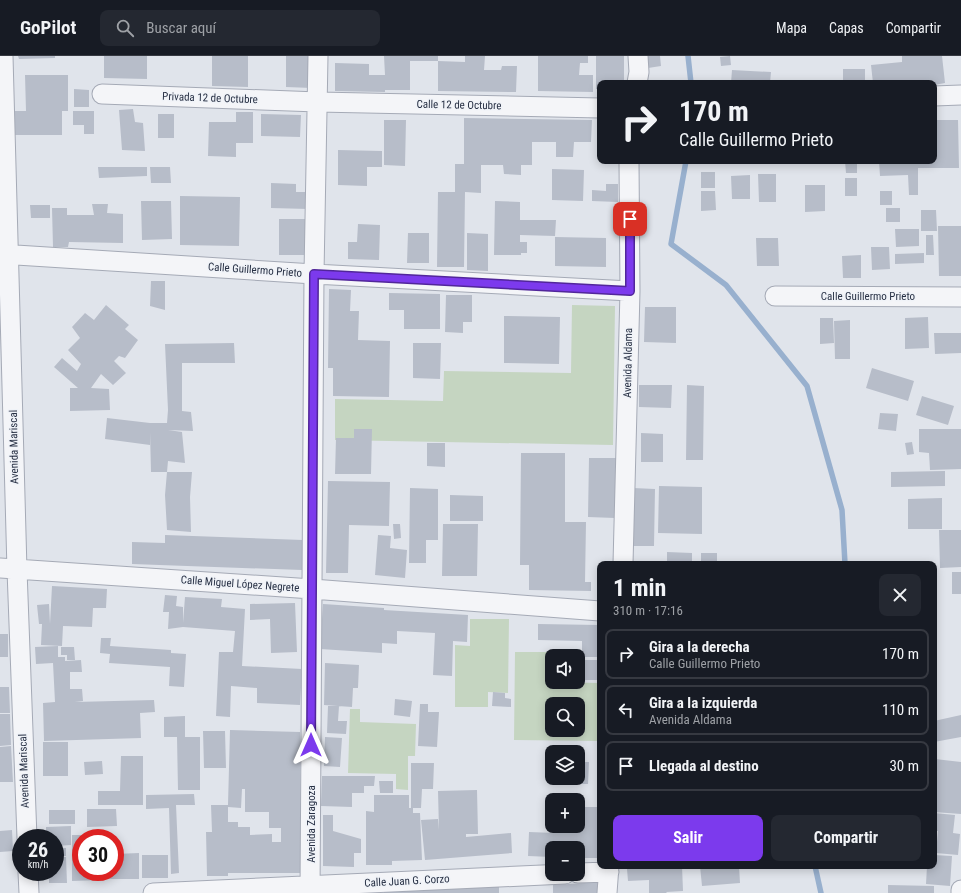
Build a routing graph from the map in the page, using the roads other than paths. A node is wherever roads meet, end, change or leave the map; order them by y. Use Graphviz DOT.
graph roads {
  1 [pos="3,56"];
  2 [pos="318,56"];
  3 [pos="638,56"];
  4 [pos="638,80"];
  5 [pos="102,94"];
  6 [pos="961,95"];
  7 [pos="937,96"];
  8 [pos="318,102"];
  9 [pos="597,108"];
  10 [pos="630,164"];
  11 [pos="4,254"];
  12 [pos="314,274"];
  13 [pos="630,291"];
  14 [pos="775,296"];
  15 [pos="961,297"];
  16 [pos="623,561"];
  17 [pos="8,569"];
  18 [pos="312,589"];
  19 [pos="597,611"];
  20 [pos="26,829"];
  21 [pos="609,869"];
  22 [pos="585,872"];
  23 [pos="545,875"];
  24 [pos="28,881"];
  25 [pos="310,889"];
  26 [pos="961,890"];
  27 [pos="29,893"];
  28 [pos="153,893"];
  29 [pos="607,893"];
  30 [pos="961,893"];
  1 -- 11 [label="street, Avenida Mariscal"];
  2 -- 8 [label="street"];
  3 -- 4 [label="street"];
  5 -- 8 [label="street, Privada 12 de Octubre"];
  6 -- 7 [label="street"];
  8 -- 9 [label="street, Calle 12 de Octubre"];
  8 -- 12 [label="street, Avenida Zaragoza"];
  10 -- 13 [label="street, Avenida Aldama"];
  11 -- 12 [label="street, Calle Guillermo Prieto"];
  11 -- 17 [label="street, Avenida Mariscal"];
  12 -- 13 [label="street, Calle Guillermo Prieto"];
  12 -- 18 [label="street, Avenida Zaragoza"];
  13 -- 16 [label="street, Avenida Aldama"];
  14 -- 15 [label="street, Calle Guillermo Prieto"];
  17 -- 18 [label="street, Calle Miguel López Negrete"];
  17 -- 20 [label="street, Avenida Mariscal"];
  18 -- 19 [label="street, Calle Miguel López Negrete"];
  18 -- 25 [label="street, Avenida Zaragoza"];
  21 -- 22 [label="street"];
  21 -- 29 [label="street"];
  23 -- 25 [label="street, Calle Juan G. Corzo"];
  24 -- 27 [label="street"];
  25 -- 28 [label="street, Calle Juan G. Corzo"];
  26 -- 30 [label="street"];
}
